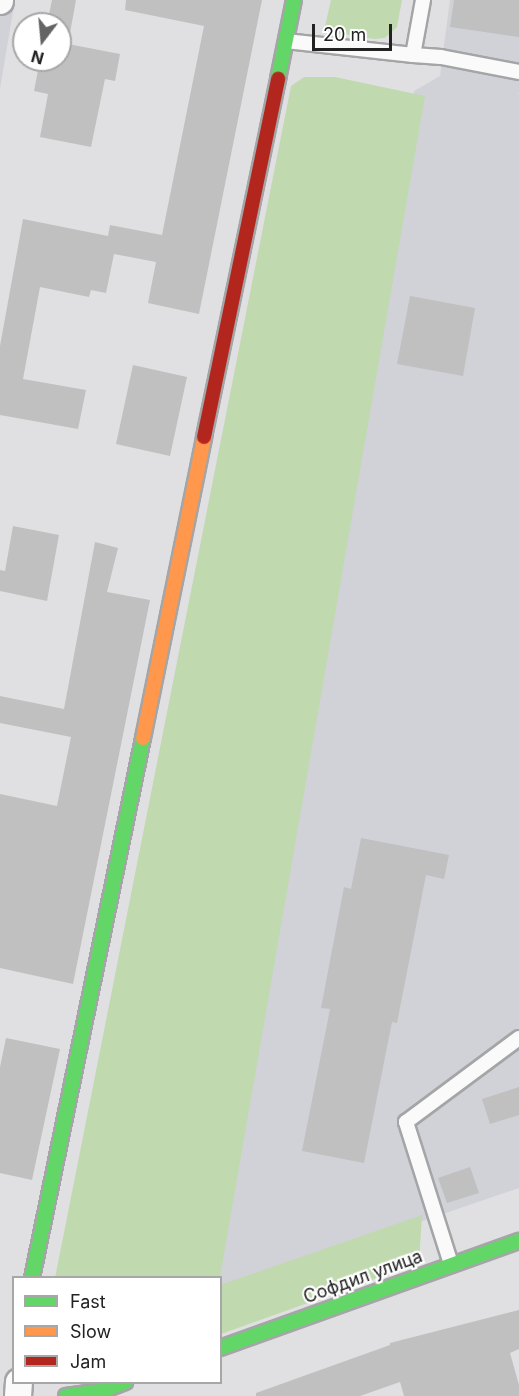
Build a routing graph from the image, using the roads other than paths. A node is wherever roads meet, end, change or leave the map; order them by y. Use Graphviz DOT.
graph roads {
  1 [pos="294,0"];
  2 [pos="423,0"];
  3 [pos="284,41"];
  4 [pos="413,55"];
  5 [pos="519,72"];
  6 [pos="519,1038"];
  7 [pos="519,1241"];
  8 [pos="451,1264"];
  9 [pos="33,1276"];
  10 [pos="222,1347"];
  11 [pos="122,1384"];
  12 [pos="66,1396"];
  1 -- 3 [label="street"];
  2 -- 4 [label="lane"];
  3 -- 4 [label="lane"];
  3 -- 9 [label="street"];
  4 -- 5 [label="lane"];
  6 -- 8 [label="lane"];
  7 -- 8 [label="street, Софдил улица"];
  8 -- 10 [label="street, Софдил улица"];
  11 -- 12 [label="street"];
}
